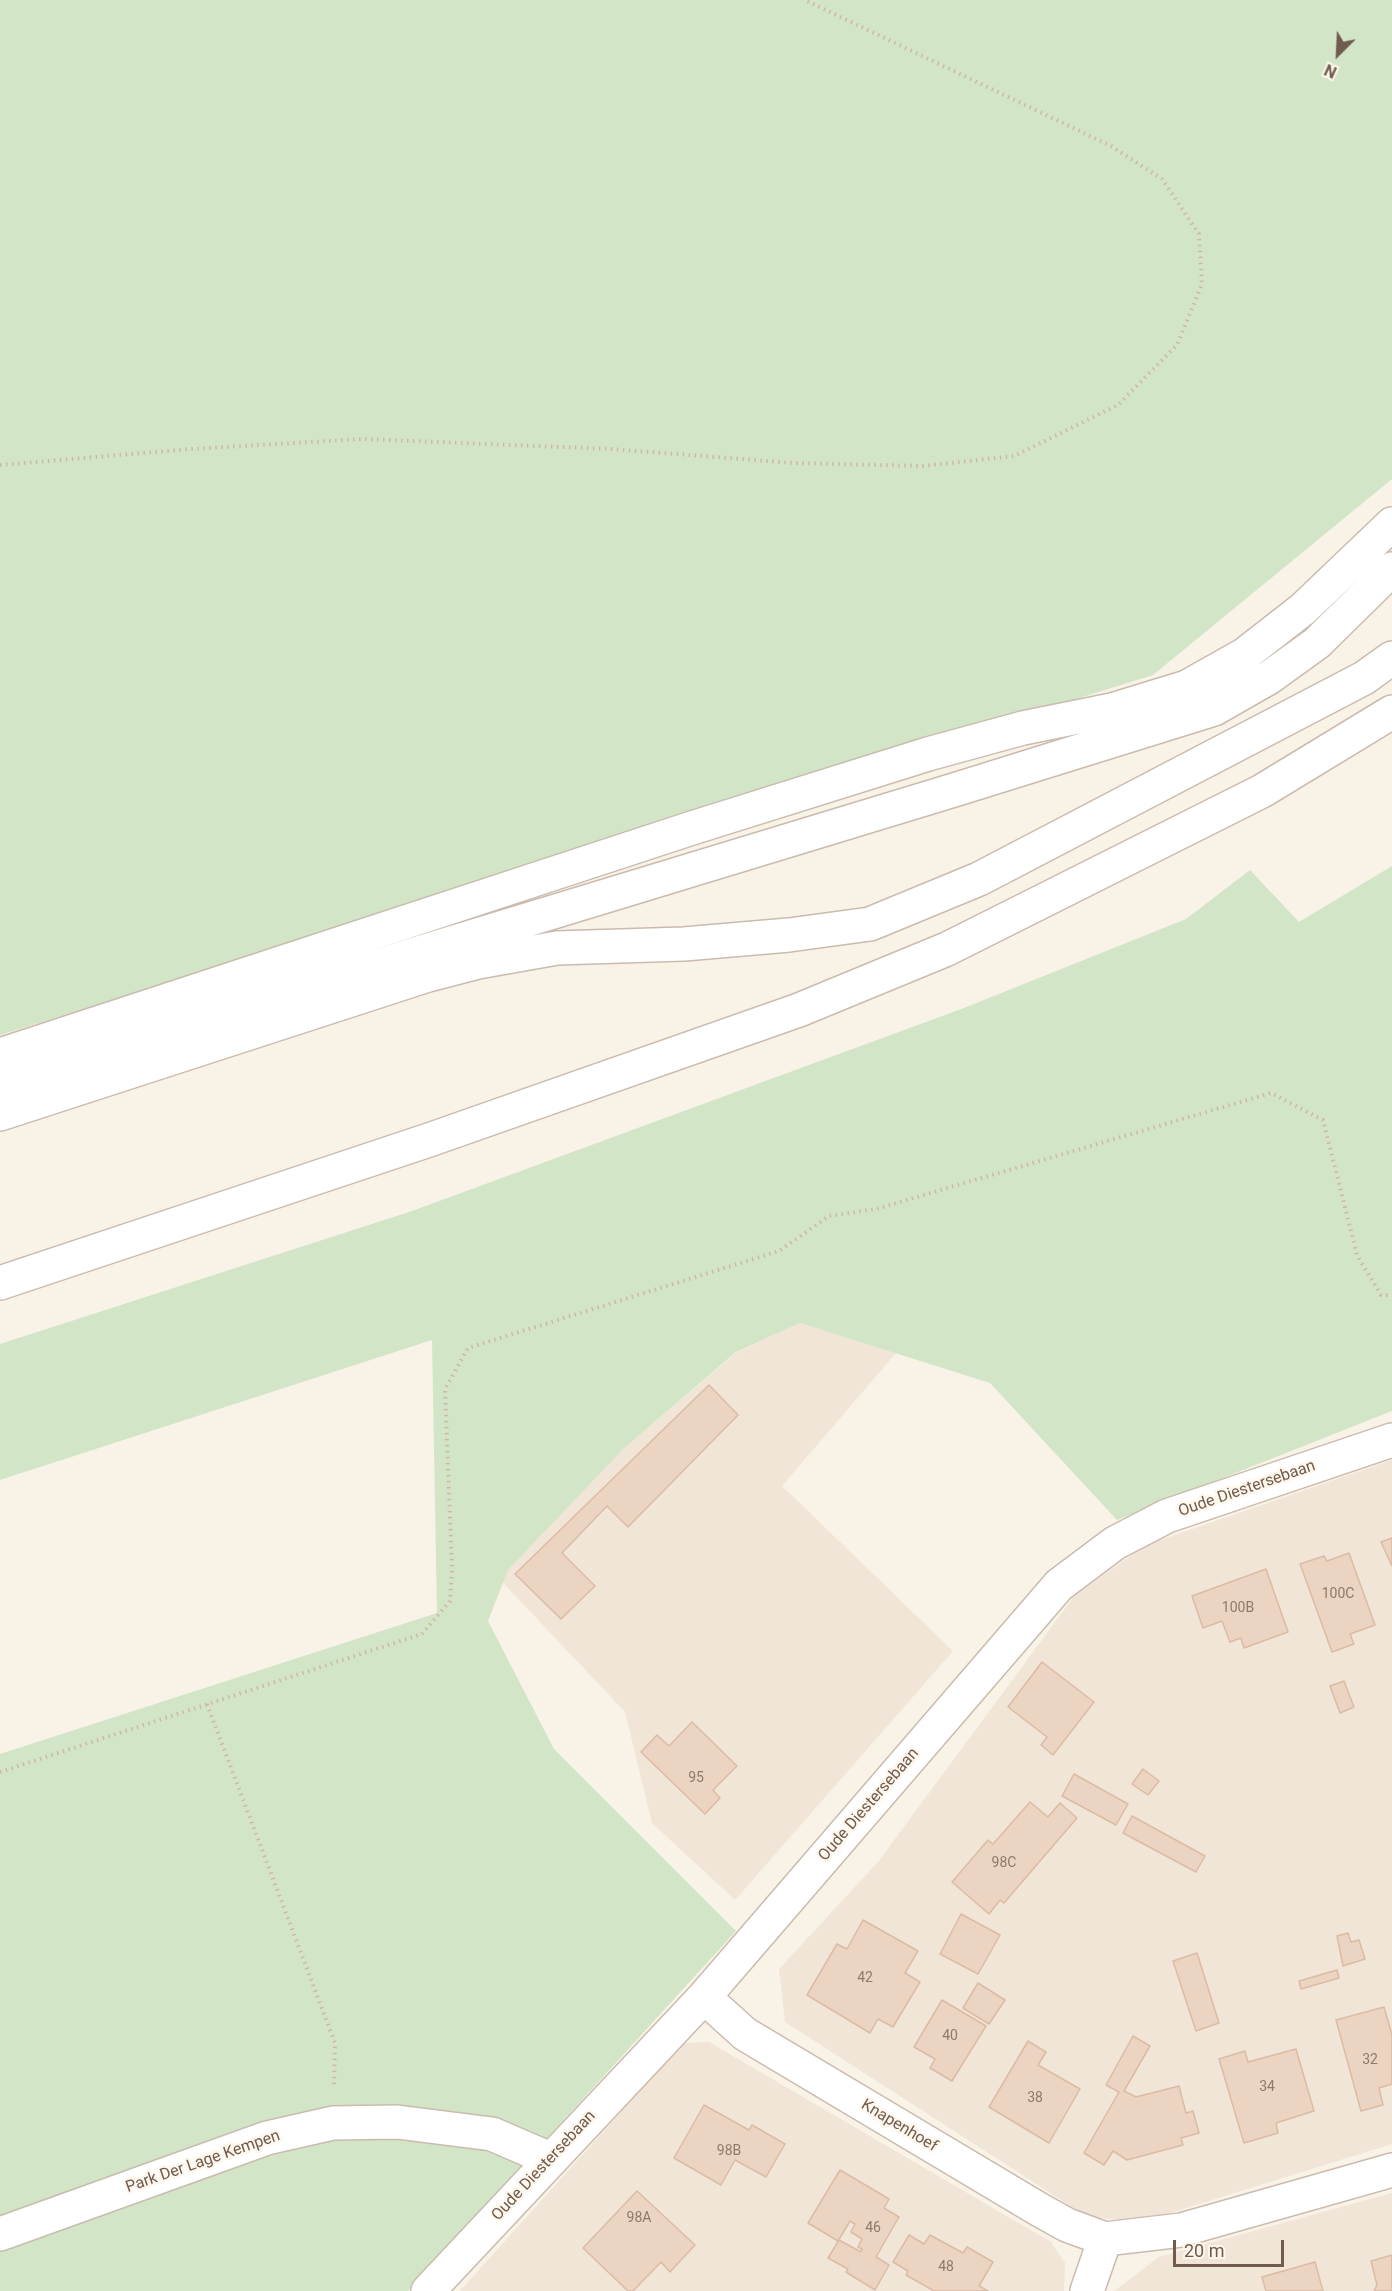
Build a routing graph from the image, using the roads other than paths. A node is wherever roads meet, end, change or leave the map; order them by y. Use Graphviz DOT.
graph roads {
  1 [pos="1392,524"];
  2 [pos="1392,569"];
  3 [pos="1392,658"];
  4 [pos="1392,712"];
  5 [pos="0,1055"];
  6 [pos="0,1087"];
  7 [pos="0,1114"];
  8 [pos="0,1282"];
  9 [pos="1392,1440"];
  10 [pos="704,1996"];
  11 [pos="550,2159"];
  12 [pos="1392,2170"];
  13 [pos="0,2234"];
  14 [pos="1105,2240"];
  15 [pos="428,2291"];
  16 [pos="1088,2291"];
  1 -- 5 [label="street"];
  2 -- 6 [label="street"];
  3 -- 7 [label="street"];
  4 -- 8 [label="street"];
  9 -- 10 [label="street, Oude Diestersebaan"];
  10 -- 11 [label="street, Oude Diestersebaan"];
  10 -- 14 [label="street, Knapenhoef"];
  11 -- 13 [label="street, Park Der Lage Kempen"];
  11 -- 15 [label="street, Oude Diestersebaan"];
  12 -- 14 [label="street"];
  14 -- 16 [label="street"];
}
